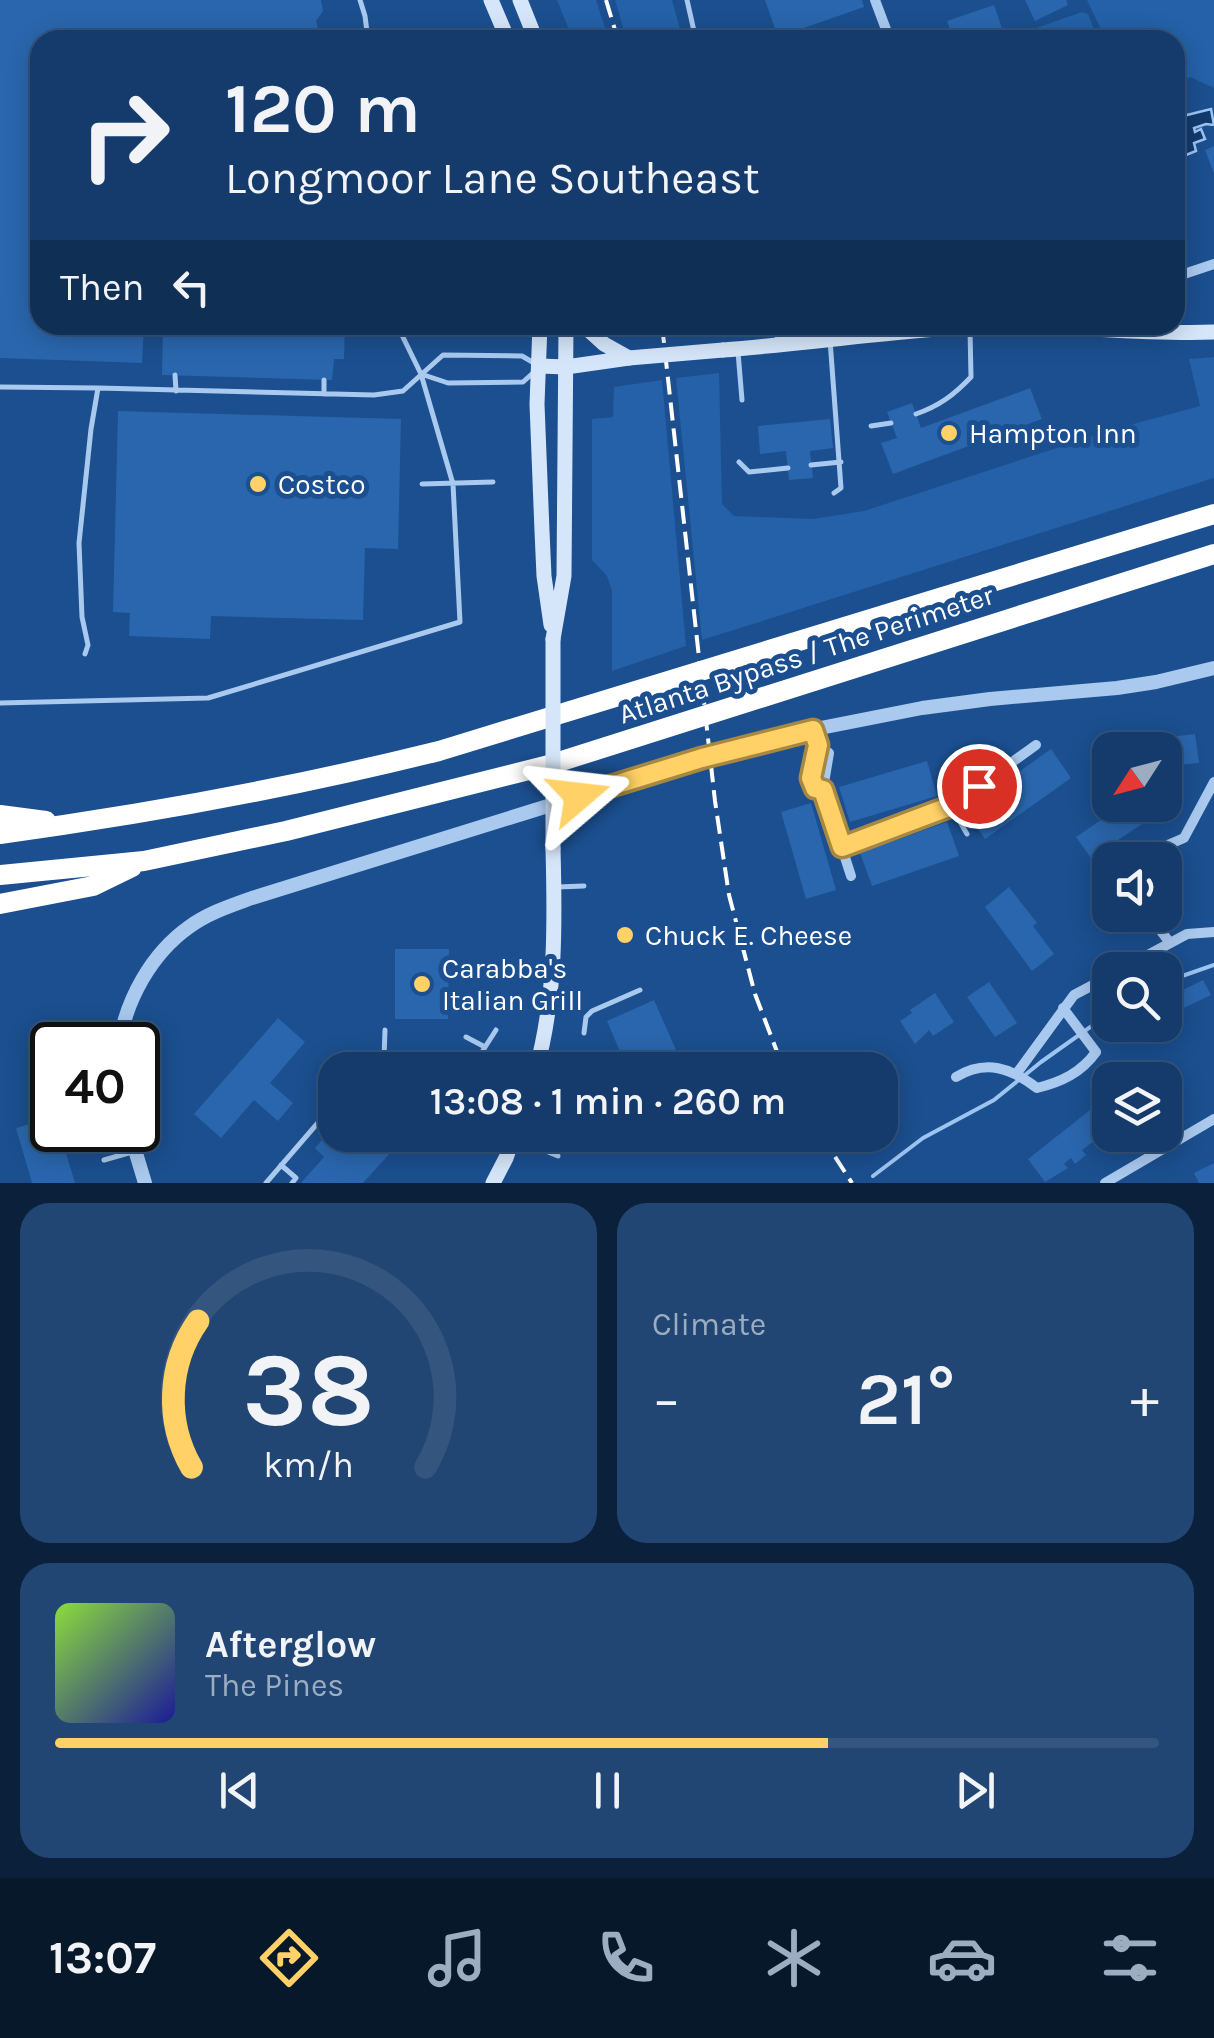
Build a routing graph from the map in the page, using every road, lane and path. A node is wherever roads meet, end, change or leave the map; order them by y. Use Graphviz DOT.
graph roads {
  1 [pos="360,0"];
  2 [pos="491,0"];
  3 [pos="520,0"];
  4 [pos="687,0"];
  5 [pos="875,0"];
  6 [pos="367,30"];
  7 [pos="504,30"];
  8 [pos="532,30"];
  9 [pos="694,30"];
  10 [pos="886,30"];
  11 [pos="1214,264"];
  12 [pos="1185,274"];
  13 [pos="1185,332"];
  14 [pos="1214,332"];
  15 [pos="402,335"];
  16 [pos="540,335"];
  17 [pos="566,335"];
  18 [pos="594,335"];
  19 [pos="779,335"];
  20 [pos="884,335"];
  21 [pos="970,335"];
  22 [pos="830,340"];
  23 [pos="780,346"];
  24 [pos="730,350"];
  25 [pos="629,358"];
  26 [pos="540,366"];
  27 [pos="566,367"];
  28 [pos="422,374"];
  29 [pos="176,375"];
  30 [pos="324,380"];
  31 [pos="0,386"];
  32 [pos="98,388"];
  33 [pos="176,391"];
  34 [pos="324,394"];
  35 [pos="742,400"];
  36 [pos="916,414"];
  37 [pos="891,424"];
  38 [pos="871,426"];
  39 [pos="740,462"];
  40 [pos="841,462"];
  41 [pos="812,465"];
  42 [pos="788,468"];
  43 [pos="493,482"];
  44 [pos="422,484"];
  45 [pos="452,484"];
  46 [pos="834,493"];
  47 [pos="1214,514"];
  48 [pos="1214,554"];
  49 [pos="553,639"];
  50 [pos="85,654"];
  51 [pos="1214,668"];
  52 [pos="0,703"];
  53 [pos="813,730"];
  54 [pos="1036,745"];
  55 [pos="1214,782"];
  56 [pos="951,806"];
  57 [pos="0,815"];
  58 [pos="73,824"];
  59 [pos="0,834"];
  60 [pos="966,834"];
  61 [pos="1175,842"];
  62 [pos="842,847"];
  63 [pos="144,861"];
  64 [pos="0,875"];
  65 [pos="851,876"];
  66 [pos="584,886"];
  67 [pos="554,887"];
  68 [pos="0,904"];
  69 [pos="1162,932"];
  70 [pos="1214,932"];
  71 [pos="1170,943"];
  72 [pos="1153,952"];
  73 [pos="1092,986"];
  74 [pos="640,990"];
  75 [pos="1063,1008"];
  76 [pos="125,1022"];
  77 [pos="385,1030"];
  78 [pos="496,1030"];
  79 [pos="584,1033"];
  80 [pos="466,1038"];
  81 [pos="486,1046"];
  82 [pos="384,1052"];
  83 [pos="483,1052"];
  84 [pos="541,1052"];
  85 [pos="1017,1073"];
  86 [pos="956,1077"];
  87 [pos="1214,1120"];
  88 [pos="318,1123"];
  89 [pos="132,1152"];
  90 [pos="135,1152"];
  91 [pos="508,1152"];
  92 [pos="549,1152"];
  93 [pos="558,1156"];
  94 [pos="104,1160"];
  95 [pos="281,1165"];
  96 [pos="145,1183"];
  97 [pos="266,1183"];
  98 [pos="292,1183"];
  99 [pos="493,1183"];
  100 [pos="1104,1183"];
  1 -- 6 [label="lane"];
  2 -- 7 [label="main road"];
  3 -- 8 [label="main road"];
  4 -- 9 [label="lane"];
  5 -- 10 [label="street"];
  11 -- 12 [label="street"];
  13 -- 14 [label="main road"];
  15 -- 28 [label="lane"];
  16 -- 26 [label="main road"];
  17 -- 27 [label="main road"];
  18 -- 25 [label="main road"];
  19 -- 23 [label="street"];
  20 -- 22 [label="main road"];
  21 -- 36 [label="lane"];
  22 -- 23 [label="main road"];
  22 -- 40 [label="lane"];
  23 -- 24 [label="main road"];
  24 -- 25 [label="main road, bridge"];
  24 -- 35 [label="lane"];
  25 -- 27 [label="main road"];
  26 -- 27 [label="main road"];
  26 -- 28 [label="lane"];
  26 -- 28 [label="lane"];
  26 -- 49 [label="main road"];
  27 -- 49 [label="main road"];
  28 -- 34 [label="lane"];
  28 -- 45 [label="lane"];
  29 -- 33 [label="lane"];
  30 -- 34 [label="lane"];
  31 -- 32 [label="lane"];
  32 -- 33 [label="lane"];
  32 -- 50 [label="lane"];
  33 -- 34 [label="lane"];
  37 -- 38 [label="lane"];
  39 -- 42 [label="lane"];
  40 -- 41 [label="lane"];
  40 -- 46 [label="lane"];
  43 -- 45 [label="lane"];
  44 -- 45 [label="lane"];
  45 -- 52 [label="lane"];
  47 -- 58 [label="highway, Atlanta Bypass / The Perimeter"];
  48 -- 63 [label="highway, Atlanta Bypass / The Perimeter"];
  49 -- 67 [label="main road, bridge"];
  51 -- 53 [label="street"];
  53 -- 62 [label="street"];
  53 -- 76 [label="street"];
  54 -- 56 [label="street"];
  55 -- 61 [label="street"];
  56 -- 60 [label="lane"];
  56 -- 62 [label="street"];
  57 -- 58 [label="highway"];
  58 -- 59 [label="highway, Atlanta Bypass / The Perimeter"];
  62 -- 65 [label="street"];
  63 -- 64 [label="highway, Atlanta Bypass / The Perimeter"];
  63 -- 68 [label="highway"];
  66 -- 67 [label="lane"];
  67 -- 84 [label="main road"];
  69 -- 71 [label="street"];
  70 -- 71 [label="street"];
  71 -- 72 [label="street"];
  73 -- 75 [label="street"];
  74 -- 79 [label="lane"];
  75 -- 85 [label="street"];
  75 -- 85 [label="street"];
  77 -- 82 [label="lane"];
  78 -- 81 [label="lane"];
  80 -- 81 [label="lane"];
  81 -- 83 [label="lane"];
  85 -- 86 [label="street"];
  87 -- 100 [label="street"];
  88 -- 95 [label="lane"];
  89 -- 94 [label="lane"];
  90 -- 96 [label="street"];
  91 -- 99 [label="main road"];
  92 -- 93 [label="lane"];
  95 -- 97 [label="lane"];
  95 -- 98 [label="lane"];
}
